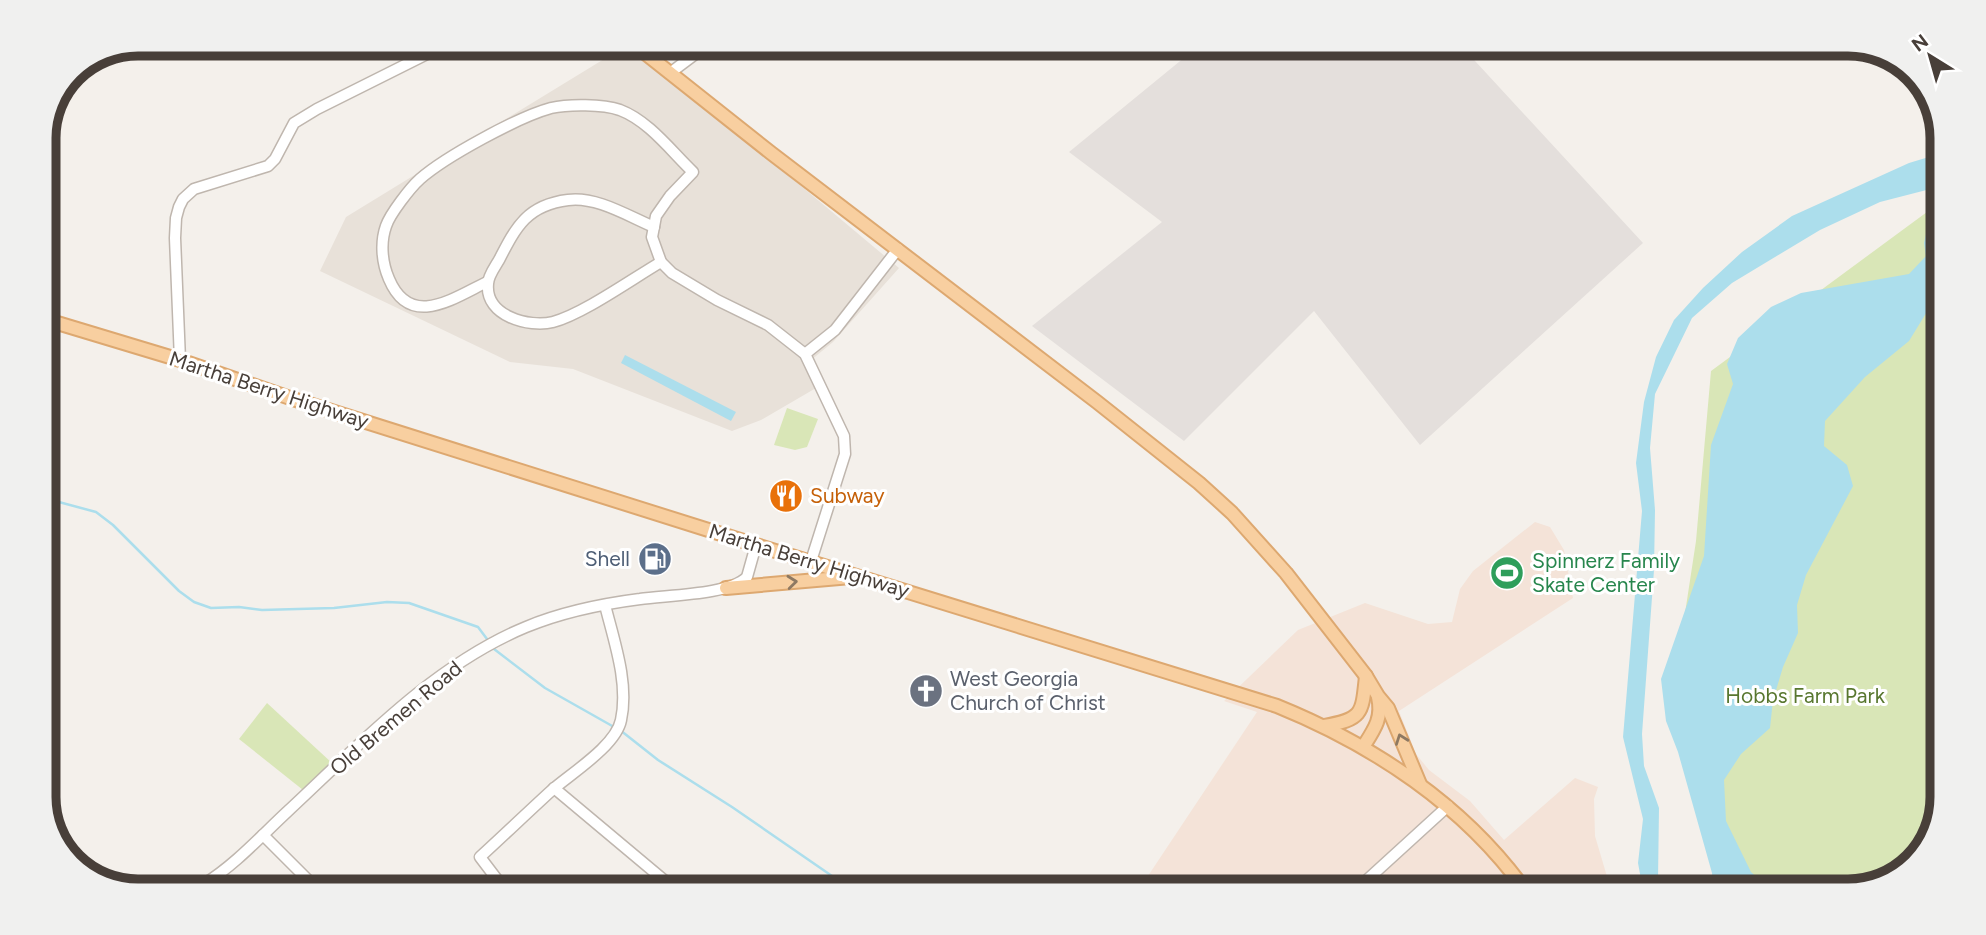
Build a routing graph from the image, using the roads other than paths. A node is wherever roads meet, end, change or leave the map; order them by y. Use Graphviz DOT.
graph roads {
  1 [pos="423,56"];
  2 [pos="649,56"];
  3 [pos="693,56"];
  4 [pos="670,73"];
  5 [pos="654,227"];
  6 [pos="898,249"];
  7 [pos="661,262"];
  8 [pos="487,282"];
  9 [pos="56,323"];
  10 [pos="805,354"];
  11 [pos="180,360"];
  12 [pos="756,545"];
  13 [pos="811,561"];
  14 [pos="857,576"];
  15 [pos="726,588"];
  16 [pos="605,605"];
  17 [pos="1366,676"];
  18 [pos="1384,711"];
  19 [pos="1324,726"];
  20 [pos="1363,747"];
  21 [pos="1420,785"];
  22 [pos="554,788"];
  23 [pos="1448,806"];
  24 [pos="263,835"];
  25 [pos="210,879"];
  26 [pos="307,879"];
  27 [pos="497,879"];
  28 [pos="663,879"];
  29 [pos="1368,879"];
  30 [pos="1516,879"];
  1 -- 11 [label="street"];
  2 -- 4 [label="main road"];
  3 -- 4 [label="street"];
  4 -- 6 [label="main road"];
  5 -- 7 [label="street"];
  5 -- 8 [label="street"];
  5 -- 8 [label="street"];
  6 -- 10 [label="street"];
  6 -- 17 [label="main road"];
  7 -- 8 [label="street"];
  7 -- 10 [label="street"];
  9 -- 11 [label="main road, Martha Berry Highway"];
  10 -- 13 [label="street"];
  11 -- 12 [label="main road, Martha Berry Highway"];
  12 -- 13 [label="main road, Martha Berry Highway"];
  12 -- 15 [label="street"];
  13 -- 14 [label="main road, Martha Berry Highway"];
  15 -- 14 [label="main road, one-way"];
  14 -- 19 [label="main road, Martha Berry Highway"];
  15 -- 16 [label="street, Old Bremen Road"];
  16 -- 22 [label="street"];
  16 -- 24 [label="street, Old Bremen Road"];
  17 -- 18 [label="main road"];
  17 -- 19 [label="main road"];
  18 -- 20 [label="main road"];
  21 -- 18 [label="main road, one-way"];
  19 -- 20 [label="main road, Martha Berry Highway"];
  20 -- 21 [label="main road, Martha Berry Highway"];
  21 -- 23 [label="main road, Martha Berry Highway"];
  22 -- 27 [label="street"];
  22 -- 28 [label="street"];
  23 -- 29 [label="street"];
  23 -- 30 [label="main road, Martha Berry Highway"];
  24 -- 25 [label="street, Old Bremen Road"];
  24 -- 26 [label="street"];
}
